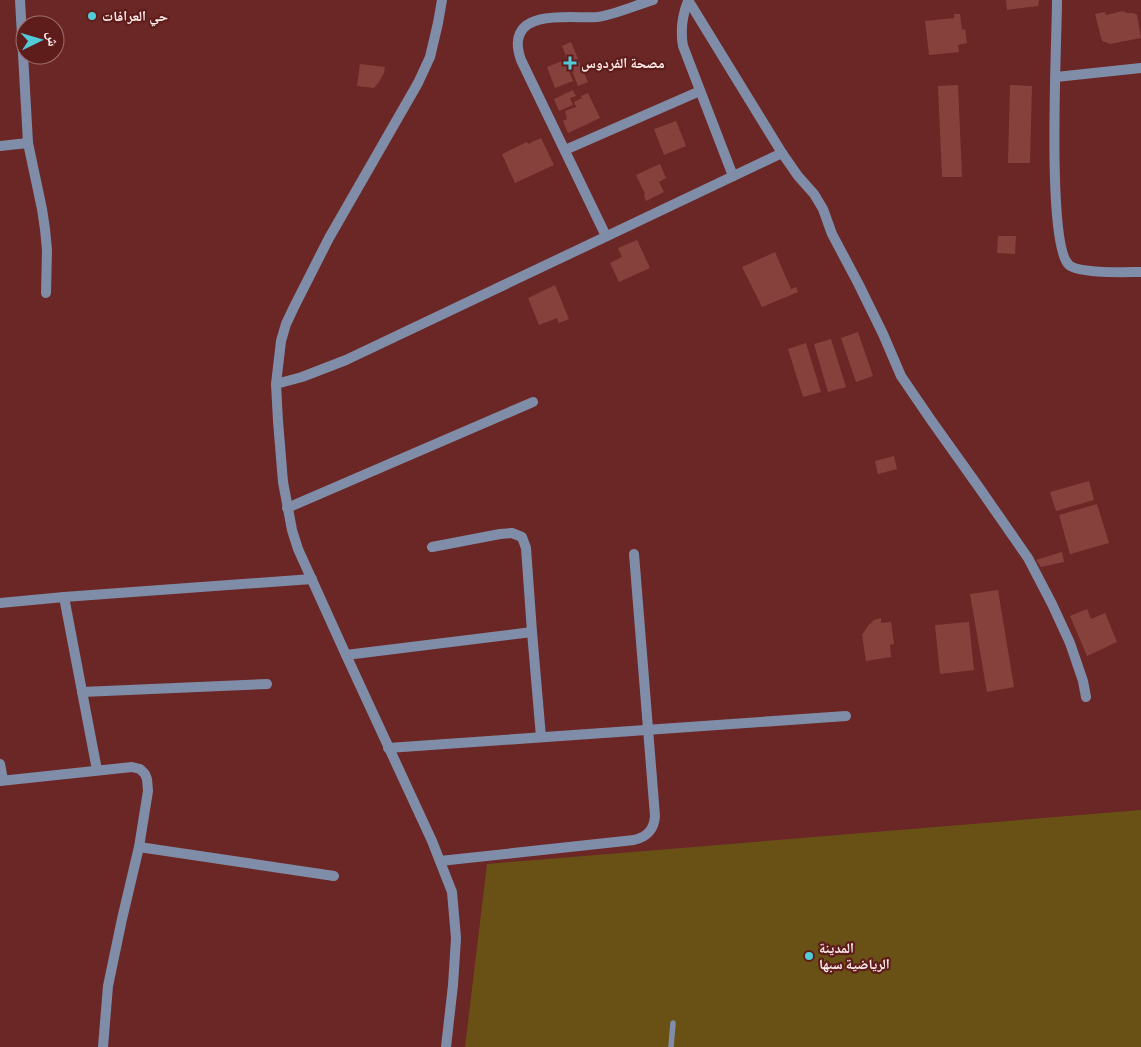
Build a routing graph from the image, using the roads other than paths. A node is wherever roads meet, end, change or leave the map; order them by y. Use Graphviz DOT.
graph roads {
  1 [pos="20,0"];
  2 [pos="442,0"];
  3 [pos="653,0"];
  4 [pos="688,0"];
  5 [pos="1057,0"];
  6 [pos="1141,68"];
  7 [pos="1056,77"];
  8 [pos="700,91"];
  9 [pos="28,143"];
  10 [pos="0,146"];
  11 [pos="565,150"];
  12 [pos="782,153"];
  13 [pos="733,176"];
  14 [pos="606,236"];
  15 [pos="1141,272"];
  16 [pos="46,293"];
  17 [pos="276,384"];
  18 [pos="533,402"];
  19 [pos="287,508"];
  20 [pos="432,547"];
  21 [pos="634,554"];
  22 [pos="312,579"];
  23 [pos="64,597"];
  24 [pos="0,603"];
  25 [pos="532,632"];
  26 [pos="346,655"];
  27 [pos="267,684"];
  28 [pos="82,692"];
  29 [pos="1086,697"];
  30 [pos="846,716"];
  31 [pos="648,730"];
  32 [pos="541,737"];
  33 [pos="388,748"];
  34 [pos="0,764"];
  35 [pos="97,770"];
  36 [pos="2,780"];
  37 [pos="139,847"];
  38 [pos="440,861"];
  39 [pos="334,876"];
  40 [pos="673,1024"];
  41 [pos="103,1047"];
  42 [pos="446,1047"];
  43 [pos="671,1047"];
  1 -- 9 [label="street"];
  2 -- 17 [label="street"];
  3 -- 11 [label="street"];
  4 -- 8 [label="street"];
  4 -- 12 [label="street"];
  5 -- 7 [label="street"];
  6 -- 7 [label="street"];
  7 -- 15 [label="street"];
  8 -- 11 [label="street"];
  8 -- 13 [label="street"];
  9 -- 10 [label="street"];
  9 -- 16 [label="street"];
  11 -- 14 [label="street"];
  12 -- 13 [label="street"];
  12 -- 29 [label="street"];
  13 -- 14 [label="street"];
  14 -- 17 [label="street"];
  17 -- 19 [label="street"];
  18 -- 19 [label="street"];
  19 -- 22 [label="street"];
  20 -- 25 [label="street"];
  21 -- 31 [label="street"];
  22 -- 23 [label="street"];
  22 -- 26 [label="street"];
  23 -- 24 [label="street"];
  23 -- 28 [label="street"];
  25 -- 26 [label="street"];
  25 -- 32 [label="street"];
  26 -- 33 [label="street"];
  27 -- 28 [label="street"];
  28 -- 35 [label="street"];
  30 -- 31 [label="street"];
  31 -- 32 [label="street"];
  31 -- 38 [label="street"];
  32 -- 33 [label="street"];
  33 -- 38 [label="street"];
  34 -- 36 [label="street"];
  35 -- 36 [label="street"];
  35 -- 37 [label="street"];
  37 -- 39 [label="street"];
  37 -- 41 [label="street"];
  38 -- 42 [label="street"];
  40 -- 43 [label="lane"];
}
